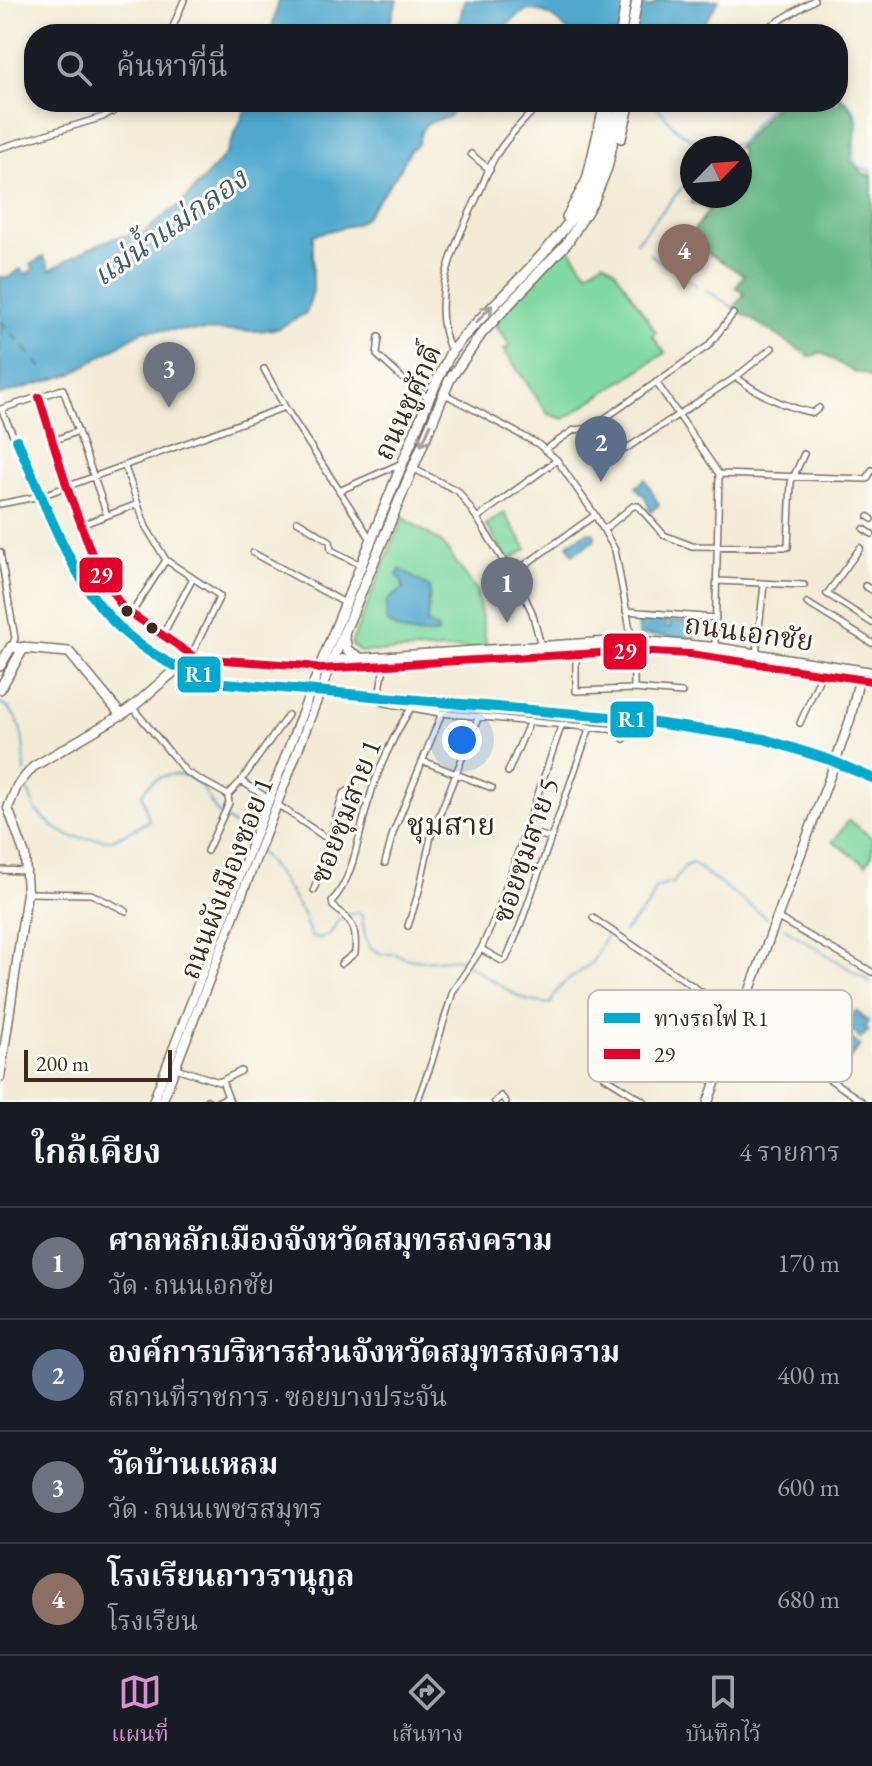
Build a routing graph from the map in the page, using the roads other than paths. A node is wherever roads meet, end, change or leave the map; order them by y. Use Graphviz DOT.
graph roads {
  1 [pos="184,0"];
  2 [pos="626,0"];
  3 [pos="637,0"];
  4 [pos="814,0"];
  5 [pos="174,24"];
  6 [pos="622,24"];
  7 [pos="633,24"];
  8 [pos="774,24"];
  9 [pos="113,112"];
  10 [pos="532,112"];
  11 [pos="605,112"];
  12 [pos="607,112"];
  13 [pos="619,112"];
  14 [pos="627,112"];
  15 [pos="0,148"];
  16 [pos="471,154"];
  17 [pos="490,170"];
  18 [pos="582,212"];
  19 [pos="559,235"];
  20 [pos="567,243"];
  21 [pos="733,314"];
  22 [pos="379,337"];
  23 [pos="772,348"];
  24 [pos="451,352"];
  25 [pos="264,369"];
  26 [pos="736,377"];
  27 [pos="656,382"];
  28 [pos="444,394"];
  29 [pos="39,397"];
  30 [pos="429,398"];
  31 [pos="285,407"];
  32 [pos="819,408"];
  33 [pos="678,415"];
  34 [pos="591,428"];
  35 [pos="78,431"];
  36 [pos="13,435"];
  37 [pos="53,441"];
  38 [pos="546,449"];
  39 [pos="804,454"];
  40 [pos="557,460"];
  41 [pos="407,465"];
  42 [pos="125,467"];
  43 [pos="872,470"];
  44 [pos="719,474"];
  45 [pos="794,477"];
  46 [pos="95,478"];
  47 [pos="67,487"];
  48 [pos="339,491"];
  49 [pos="0,504"];
  50 [pos="138,504"];
  51 [pos="107,515"];
  52 [pos="595,515"];
  53 [pos="477,518"];
  54 [pos="297,521"];
  55 [pos="81,525"];
  56 [pos="864,529"];
  57 [pos="604,530"];
  58 [pos="872,534"];
  59 [pos="371,539"];
  60 [pos="718,545"];
  61 [pos="860,548"];
  62 [pos="0,552"];
  63 [pos="253,553"];
  64 [pos="166,560"];
  65 [pos="361,565"];
  66 [pos="512,574"];
  67 [pos="193,578"];
  68 [pos="717,581"];
  69 [pos="764,585"];
  70 [pos="804,585"];
  71 [pos="865,586"];
  72 [pos="872,590"];
  73 [pos="351,600"];
  74 [pos="807,603"];
  75 [pos="626,611"];
  76 [pos="131,614"];
  77 [pos="716,618"];
  78 [pos="872,623"];
  79 [pos="344,632"];
  80 [pos="162,636"];
  81 [pos="632,640"];
  82 [pos="872,643"];
  83 [pos="542,646"];
  84 [pos="0,647"];
  85 [pos="11,647"];
  86 [pos="24,647"];
  87 [pos="715,647"];
  88 [pos="634,651"];
  89 [pos="576,654"];
  90 [pos="756,655"];
  91 [pos="189,657"];
  92 [pos="544,657"];
  93 [pos="362,659"];
  94 [pos="322,665"];
  95 [pos="0,666"];
  96 [pos="384,666"];
  97 [pos="823,669"];
  98 [pos="872,672"];
  99 [pos="859,679"];
  100 [pos="872,681"];
  101 [pos="0,689"];
  102 [pos="634,689"];
  103 [pos="682,693"];
  104 [pos="133,708"];
  105 [pos="411,708"];
  106 [pos="442,713"];
  107 [pos="121,715"];
  108 [pos="288,715"];
  109 [pos="479,716"];
  110 [pos="530,721"];
  111 [pos="800,723"];
  112 [pos="562,724"];
  113 [pos="590,727"];
  114 [pos="624,739"];
  115 [pos="423,761"];
  116 [pos="508,772"];
  117 [pos="456,774"];
  118 [pos="241,781"];
  119 [pos="492,788"];
  120 [pos="228,795"];
  121 [pos="274,802"];
  122 [pos="368,803"];
  123 [pos="526,831"];
  124 [pos="551,838"];
  125 [pos="329,840"];
  126 [pos="207,851"];
  127 [pos="385,863"];
  128 [pos="0,870"];
  129 [pos="27,871"];
  130 [pos="314,890"];
  131 [pos="27,893"];
  132 [pos="126,911"];
  133 [pos="593,918"];
  134 [pos="778,918"];
  135 [pos="408,926"];
  136 [pos="481,949"];
  137 [pos="341,964"];
  138 [pos="872,972"];
  139 [pos="699,990"];
  140 [pos="752,990"];
  141 [pos="3,1036"];
  142 [pos="175,1068"];
  143 [pos="241,1071"];
  144 [pos="0,1078"];
  145 [pos="222,1081"];
  146 [pos="613,1082"];
  147 [pos="716,1082"];
  148 [pos="834,1082"];
  149 [pos="229,1100"];
  150 [pos="153,1102"];
  151 [pos="162,1102"];
  152 [pos="217,1102"];
  153 [pos="417,1102"];
  154 [pos="495,1102"];
  155 [pos="506,1102"];
  156 [pos="645,1102"];
  157 [pos="708,1102"];
  158 [pos="863,1102"];
  1 -- 5 [label="street"];
  2 -- 6 [label="main road"];
  3 -- 7 [label="main road"];
  4 -- 8 [label="street"];
  9 -- 15 [label="street"];
  10 -- 17 [label="street"];
  11 -- 19 [label="main road"];
  12 -- 18 [label="main road, ถนนชูศักดิ์"];
  13 -- 18 [label="main road, ถนนชูศักดิ์"];
  14 -- 20 [label="main road"];
  16 -- 17 [label="street"];
  17 -- 24 [label="street"];
  18 -- 19 [label="main road, ถนนชูศักดิ์"];
  18 -- 20 [label="main road, ถนนชูศักดิ์"];
  24 -- 19 [label="main road, ถนนชูศักดิ์, one-way"];
  20 -- 28 [label="main road, ถนนชูศักดิ์"];
  21 -- 27 [label="street"];
  22 -- 30 [label="street"];
  23 -- 26 [label="street"];
  24 -- 30 [label="main road, ถนนชูศักดิ์"];
  25 -- 31 [label="street"];
  26 -- 32 [label="street"];
  26 -- 33 [label="street"];
  27 -- 33 [label="street"];
  27 -- 34 [label="street"];
  28 -- 38 [label="street"];
  28 -- 41 [label="main road, ถนนชูศักดิ์, one-way"];
  29 -- 35 [label="street"];
  29 -- 36 [label="street"];
  29 -- 37 [label="street"];
  30 -- 41 [label="main road, ถนนชูศักดิ์"];
  31 -- 42 [label="street"];
  31 -- 48 [label="street"];
  33 -- 34 [label="street"];
  33 -- 44 [label="street"];
  34 -- 38 [label="street"];
  35 -- 37 [label="street"];
  35 -- 46 [label="street"];
  37 -- 47 [label="street"];
  38 -- 40 [label="street"];
  39 -- 45 [label="street"];
  40 -- 52 [label="street"];
  40 -- 53 [label="street"];
  41 -- 48 [label="street"];
  41 -- 53 [label="street"];
  41 -- 59 [label="main road, ถนนชูศักดิ์"];
  41 -- 73 [label="main road, ถนนชูศักดิ์"];
  42 -- 46 [label="street"];
  42 -- 50 [label="street"];
  43 -- 45 [label="street"];
  44 -- 45 [label="street"];
  44 -- 60 [label="street"];
  45 -- 60 [label="street"];
  46 -- 47 [label="street"];
  46 -- 51 [label="street"];
  47 -- 49 [label="street"];
  47 -- 55 [label="street"];
  48 -- 59 [label="street"];
  50 -- 51 [label="street"];
  50 -- 64 [label="street"];
  51 -- 55 [label="street"];
  52 -- 57 [label="street"];
  52 -- 66 [label="street"];
  53 -- 66 [label="street"];
  54 -- 65 [label="street"];
  55 -- 76 [label="street"];
  56 -- 58 [label="street"];
  57 -- 60 [label="street"];
  57 -- 75 [label="street"];
  59 -- 65 [label="main road, ถนนชูศักดิ์"];
  60 -- 68 [label="street"];
  61 -- 78 [label="street"];
  62 -- 85 [label="street"];
  63 -- 73 [label="street"];
  64 -- 67 [label="street"];
  64 -- 76 [label="street"];
  65 -- 73 [label="main road, ถนนชูศักดิ์"];
  66 -- 83 [label="street"];
  67 -- 80 [label="street"];
  67 -- 91 [label="street"];
  68 -- 69 [label="street"];
  68 -- 77 [label="street"];
  69 -- 70 [label="street"];
  69 -- 90 [label="street"];
  71 -- 72 [label="street"];
  73 -- 79 [label="main road, ถนนชูศักดิ์"];
  73 -- 94 [label="main road, ถนนชูศักดิ์"];
  74 -- 82 [label="street"];
  75 -- 77 [label="street"];
  75 -- 81 [label="street"];
  76 -- 80 [label="street"];
  77 -- 87 [label="street"];
  79 -- 93 [label="main road"];
  79 -- 94 [label="main road, ถนนชูศักดิ์"];
  80 -- 91 [label="street"];
  81 -- 83 [label="main road, ถนนเอกชัย"];
  81 -- 87 [label="main road, ถนนเอกชัย"];
  83 -- 92 [label="street"];
  83 -- 93 [label="main road, ถนนเอกชัย"];
  84 -- 85 [label="main road"];
  85 -- 86 [label="main road"];
  85 -- 95 [label="main road"];
  86 -- 101 [label="main road"];
  86 -- 107 [label="main road"];
  87 -- 90 [label="main road, ถนนเอกชัย"];
  88 -- 89 [label="main road, ถนนเอกชัย"];
  88 -- 97 [label="main road, ถนนเอกชัย"];
  88 -- 102 [label="street"];
  89 -- 92 [label="main road, ถนนเอกชัย"];
  89 -- 102 [label="street"];
  90 -- 97 [label="main road, ถนนเอกชัย"];
  91 -- 94 [label="main road"];
  91 -- 104 [label="main road"];
  92 -- 96 [label="main road, ถนนเอกชัย"];
  93 -- 94 [label="main road, ถนนเอกชัย"];
  94 -- 96 [label="main road, ถนนเอกชัย"];
  94 -- 121 [label="main road, ถนนผังเมืองซอย 1"];
  96 -- 105 [label="street"];
  97 -- 98 [label="main road, ถนนเอกชัย"];
  97 -- 99 [label="main road, ถนนเอกชัย"];
  97 -- 111 [label="street"];
  99 -- 100 [label="main road, ถนนเอกชัย"];
  99 -- 134 [label="main road"];
  102 -- 103 [label="street"];
  104 -- 107 [label="main road"];
  104 -- 120 [label="street"];
  105 -- 106 [label="street"];
  105 -- 122 [label="street, ซอยชุมสาย 1"];
  106 -- 109 [label="street"];
  106 -- 115 [label="street"];
  107 -- 129 [label="main road"];
  108 -- 118 [label="street"];
  109 -- 110 [label="street"];
  109 -- 117 [label="street"];
  110 -- 112 [label="street"];
  110 -- 116 [label="street"];
  112 -- 113 [label="street"];
  112 -- 123 [label="street"];
  113 -- 114 [label="street"];
  113 -- 124 [label="street, ซอยชุมสาย 5"];
  115 -- 117 [label="street"];
  115 -- 127 [label="street"];
  117 -- 119 [label="street"];
  117 -- 135 [label="street"];
  118 -- 120 [label="street"];
  118 -- 121 [label="street"];
  120 -- 126 [label="street"];
  121 -- 125 [label="street"];
  121 -- 142 [label="main road, ถนนผังเมืองซอย 1"];
  121 -- 150 [label="main road, ถนนผังเมืองซอย 1"];
  122 -- 125 [label="street"];
  122 -- 137 [label="street, ซอยชุมสาย 1"];
  123 -- 124 [label="street"];
  123 -- 136 [label="street"];
  124 -- 136 [label="street, ซอยชุมสาย 5"];
  125 -- 130 [label="street"];
  128 -- 129 [label="street"];
  129 -- 131 [label="main road"];
  131 -- 132 [label="street"];
  131 -- 141 [label="main road"];
  133 -- 139 [label="street"];
  134 -- 138 [label="street"];
  134 -- 140 [label="main road"];
  136 -- 153 [label="street"];
  141 -- 144 [label="main road"];
  142 -- 145 [label="street"];
  142 -- 151 [label="main road, ถนนผังเมืองซอย 1"];
  143 -- 145 [label="street"];
  145 -- 149 [label="street"];
  146 -- 156 [label="street"];
  147 -- 157 [label="main road"];
  148 -- 158 [label="street"];
  149 -- 152 [label="street"];
  154 -- 155 [label="street"];
}
